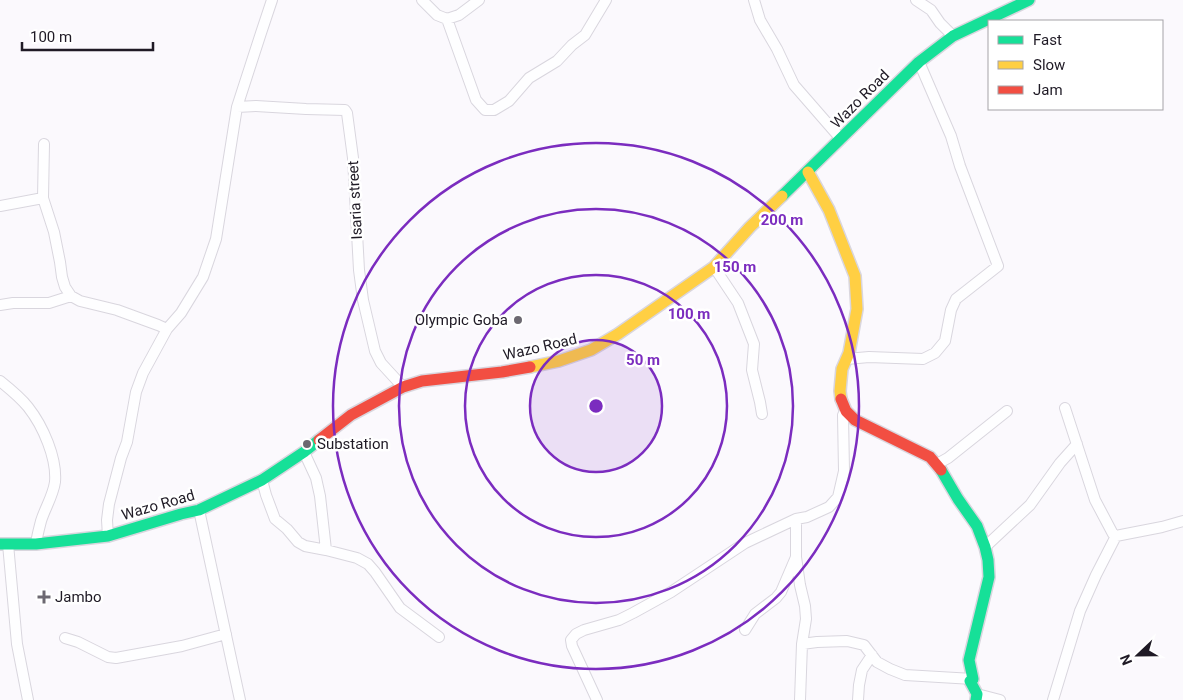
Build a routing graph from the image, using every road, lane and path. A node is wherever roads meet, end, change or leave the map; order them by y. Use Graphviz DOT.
graph roads {
  1 [pos="272,0"];
  2 [pos="422,0"];
  3 [pos="479,0"];
  4 [pos="606,0"];
  5 [pos="754,0"];
  6 [pos="916,0"];
  7 [pos="1026,1"];
  8 [pos="929,4"];
  9 [pos="447,19"];
  10 [pos="953,36"];
  11 [pos="919,62"];
  12 [pos="237,107"];
  13 [pos="841,139"];
  14 [pos="44,144"];
  15 [pos="808,172"];
  16 [pos="43,198"];
  17 [pos="0,206"];
  18 [pos="714,266"];
  19 [pos="71,296"];
  20 [pos="0,305"];
  21 [pos="167,329"];
  22 [pos="847,359"];
  23 [pos="0,381"];
  24 [pos="403,387"];
  25 [pos="1065,408"];
  26 [pos="846,411"];
  27 [pos="1007,411"];
  28 [pos="762,414"];
  29 [pos="1076,444"];
  30 [pos="304,452"];
  31 [pos="937,464"];
  32 [pos="262,480"];
  33 [pos="199,510"];
  34 [pos="796,519"];
  35 [pos="1183,521"];
  36 [pos="108,536"];
  37 [pos="1116,536"];
  38 [pos="4,544"];
  39 [pos="36,544"];
  40 [pos="985,547"];
  41 [pos="326,550"];
  42 [pos="796,557"];
  43 [pos="745,630"];
  44 [pos="226,634"];
  45 [pos="440,637"];
  46 [pos="65,638"];
  47 [pos="802,644"];
  48 [pos="872,655"];
  49 [pos="973,679"];
  50 [pos="977,697"];
  51 [pos="28,700"];
  52 [pos="240,700"];
  53 [pos="597,700"];
  54 [pos="800,700"];
  55 [pos="858,700"];
  56 [pos="1000,700"];
  57 [pos="1053,700"];
  1 -- 12 [label="street"];
  2 -- 9 [label="street"];
  3 -- 9 [label="street"];
  4 -- 9 [label="street"];
  5 -- 13 [label="street"];
  6 -- 8 [label="street"];
  7 -- 10 [label="main road, Wazo Road"];
  8 -- 10 [label="street"];
  10 -- 11 [label="main road, Wazo Road"];
  11 -- 13 [label="main road, Wazo Road"];
  11 -- 22 [label="street"];
  12 -- 21 [label="street"];
  12 -- 24 [label="street, Isaria street"];
  13 -- 15 [label="main road, Wazo Road"];
  14 -- 16 [label="street"];
  15 -- 18 [label="main road, Wazo Road"];
  15 -- 22 [label="main road"];
  16 -- 17 [label="street"];
  16 -- 19 [label="street"];
  18 -- 24 [label="main road, Wazo Road"];
  18 -- 28 [label="street"];
  19 -- 20 [label="street"];
  19 -- 21 [label="street"];
  21 -- 36 [label="street"];
  22 -- 26 [label="main road"];
  23 -- 39 [label="street"];
  24 -- 30 [label="main road, Wazo Road"];
  25 -- 29 [label="street"];
  26 -- 31 [label="main road"];
  26 -- 34 [label="street"];
  27 -- 31 [label="street"];
  29 -- 37 [label="street"];
  29 -- 40 [label="street"];
  30 -- 32 [label="main road, Wazo Road"];
  30 -- 41 [label="street"];
  31 -- 40 [label="main road"];
  32 -- 33 [label="main road, Wazo Road"];
  32 -- 41 [label="street"];
  33 -- 36 [label="main road, Wazo Road"];
  33 -- 44 [label="street"];
  34 -- 42 [label="street"];
  34 -- 53 [label="street"];
  35 -- 37 [label="street"];
  36 -- 39 [label="main road, Wazo Road"];
  37 -- 57 [label="street"];
  38 -- 39 [label="main road, Wazo Road"];
  38 -- 51 [label="street"];
  40 -- 49 [label="main road"];
  41 -- 45 [label="street"];
  42 -- 43 [label="street"];
  42 -- 47 [label="street"];
  44 -- 46 [label="street"];
  44 -- 52 [label="street"];
  47 -- 48 [label="street"];
  47 -- 54 [label="street"];
  48 -- 49 [label="street"];
  48 -- 55 [label="street"];
  49 -- 50 [label="main road"];
  50 -- 56 [label="street"];
}
